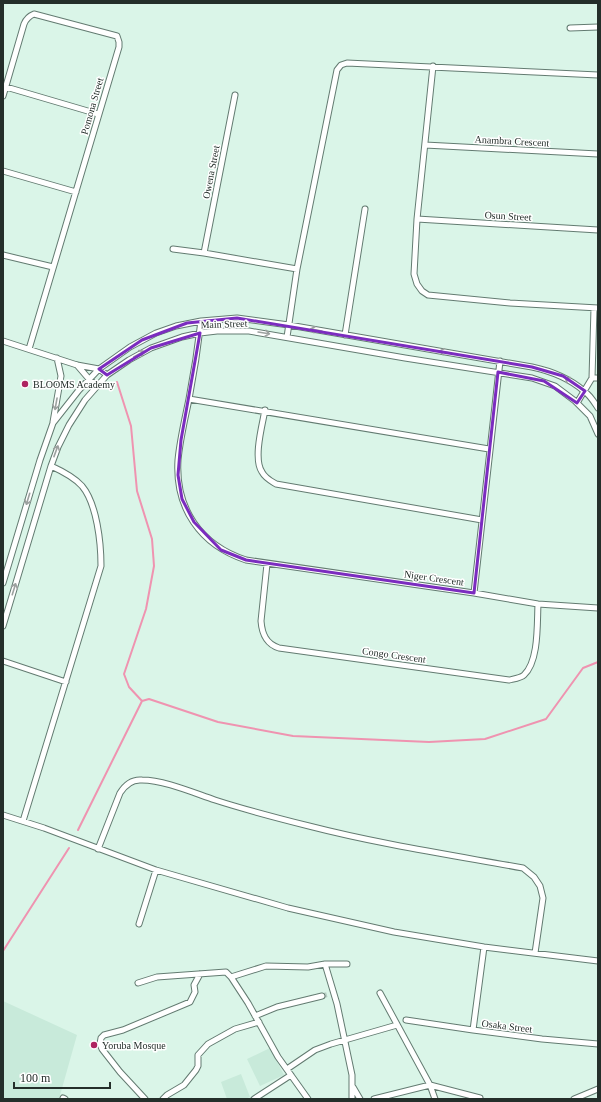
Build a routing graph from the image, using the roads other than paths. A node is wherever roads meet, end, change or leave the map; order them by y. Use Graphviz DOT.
graph roads {
  1 [pos="598,27"];
  2 [pos="570,28"];
  3 [pos="432,66"];
  4 [pos="598,74"];
  5 [pos="6,87"];
  6 [pos="235,95"];
  7 [pos="3,96"];
  8 [pos="98,114"];
  9 [pos="424,145"];
  10 [pos="598,154"];
  11 [pos="3,171"];
  12 [pos="76,192"];
  13 [pos="365,209"];
  14 [pos="417,219"];
  15 [pos="598,230"];
  16 [pos="172,249"];
  17 [pos="204,253"];
  18 [pos="3,255"];
  19 [pos="53,268"];
  20 [pos="298,269"];
  21 [pos="596,308"];
  22 [pos="201,320"];
  23 [pos="290,325"];
  24 [pos="200,333"];
  25 [pos="345,335"];
  26 [pos="287,337"];
  27 [pos="3,342"];
  28 [pos="28,349"];
  29 [pos="57,358"];
  30 [pos="500,361"];
  31 [pos="77,365"];
  32 [pos="99,369"];
  33 [pos="498,372"];
  34 [pos="107,375"];
  35 [pos="592,378"];
  36 [pos="598,378"];
  37 [pos="89,379"];
  38 [pos="97,386"];
  39 [pos="585,391"];
  40 [pos="189,399"];
  41 [pos="578,403"];
  42 [pos="598,408"];
  43 [pos="265,410"];
  44 [pos="53,423"];
  45 [pos="598,434"];
  46 [pos="489,449"];
  47 [pos="51,466"];
  48 [pos="482,520"];
  49 [pos="267,564"];
  50 [pos="3,583"];
  51 [pos="474,593"];
  52 [pos="538,604"];
  53 [pos="598,608"];
  54 [pos="3,626"];
  55 [pos="3,661"];
  56 [pos="66,682"];
  57 [pos="3,815"];
  58 [pos="23,821"];
  59 [pos="98,848"];
  60 [pos="156,870"];
  61 [pos="140,924"];
  62 [pos="484,947"];
  63 [pos="535,953"];
  64 [pos="598,961"];
  65 [pos="325,964"];
  66 [pos="347,964"];
  67 [pos="200,974"];
  68 [pos="231,976"];
  69 [pos="138,983"];
  70 [pos="380,992"];
  71 [pos="322,996"];
  72 [pos="255,1016"];
  73 [pos="406,1020"];
  74 [pos="259,1022"];
  75 [pos="397,1025"];
  76 [pos="473,1030"];
  77 [pos="344,1040"];
  78 [pos="598,1044"];
  79 [pos="287,1069"];
  80 [pos="291,1075"];
  81 [pos="430,1085"];
  82 [pos="352,1086"];
  83 [pos="598,1089"];
  84 [pos="480,1098"];
  85 [pos="145,1099"];
  86 [pos="163,1099"];
  87 [pos="254,1099"];
  88 [pos="308,1099"];
  89 [pos="352,1099"];
  90 [pos="360,1099"];
  91 [pos="374,1099"];
  92 [pos="434,1099"];
  93 [pos="574,1099"];
  1 -- 2 [label="street"];
  3 -- 4 [label="street"];
  3 -- 9 [label="street"];
  3 -- 20 [label="street"];
  5 -- 7 [label="street, Pomona Street"];
  5 -- 8 [label="street"];
  5 -- 8 [label="street, Pomona Street"];
  6 -- 17 [label="street, Owena Street"];
  8 -- 12 [label="street, Pomona Street"];
  9 -- 10 [label="street, Anambra Crescent"];
  9 -- 14 [label="street"];
  11 -- 12 [label="street"];
  12 -- 19 [label="street, Pomona Street"];
  13 -- 25 [label="street"];
  14 -- 15 [label="street, Osun Street"];
  14 -- 21 [label="street"];
  16 -- 17 [label="street"];
  17 -- 20 [label="street"];
  18 -- 19 [label="street"];
  19 -- 28 [label="street, Pomona Street"];
  20 -- 23 [label="street"];
  21 -- 35 [label="street"];
  22 -- 23 [label="street, Main Street"];
  22 -- 24 [label="street, Niger Crescent"];
  22 -- 32 [label="street, Main Street"];
  25 -- 23 [label="street, Main Street, one-way"];
  23 -- 26 [label="street"];
  24 -- 26 [label="street, Main Street, one-way"];
  34 -- 24 [label="street, Main Street, one-way"];
  24 -- 40 [label="street, Niger Crescent"];
  30 -- 25 [label="street, Main Street, one-way"];
  26 -- 33 [label="street, Main Street"];
  27 -- 28 [label="street"];
  28 -- 29 [label="street"];
  29 -- 31 [label="street"];
  29 -- 44 [label="street, one-way"];
  30 -- 33 [label="street"];
  39 -- 30 [label="street, Main Street, one-way"];
  31 -- 32 [label="street"];
  31 -- 37 [label="street"];
  32 -- 34 [label="street"];
  32 -- 37 [label="street, Main Street"];
  33 -- 41 [label="street, Main Street"];
  33 -- 46 [label="street"];
  34 -- 38 [label="street, Main Street"];
  35 -- 36 [label="street"];
  35 -- 39 [label="street"];
  37 -- 38 [label="street"];
  37 -- 44 [label="street, Main Street"];
  47 -- 38 [label="street, Main Street, one-way"];
  39 -- 41 [label="street"];
  39 -- 42 [label="street, Main Street"];
  40 -- 43 [label="street"];
  40 -- 49 [label="street, Niger Crescent"];
  41 -- 45 [label="street, Main Street"];
  43 -- 46 [label="street"];
  43 -- 48 [label="street"];
  44 -- 50 [label="street, Main Street, one-way"];
  46 -- 48 [label="street"];
  54 -- 47 [label="street, Main Street, one-way"];
  47 -- 56 [label="street"];
  48 -- 51 [label="street"];
  49 -- 51 [label="street, Niger Crescent"];
  49 -- 52 [label="street, Congo Crescent"];
  51 -- 52 [label="street, Niger Crescent"];
  52 -- 53 [label="street, Niger Crescent"];
  55 -- 56 [label="street"];
  56 -- 58 [label="street"];
  57 -- 58 [label="street"];
  58 -- 59 [label="street"];
  59 -- 60 [label="street"];
  59 -- 63 [label="street"];
  60 -- 61 [label="street"];
  60 -- 62 [label="street"];
  62 -- 63 [label="street"];
  62 -- 76 [label="street, Osaka Street"];
  63 -- 64 [label="street"];
  65 -- 66 [label="street"];
  65 -- 68 [label="street"];
  65 -- 77 [label="street"];
  67 -- 68 [label="street"];
  67 -- 69 [label="street"];
  67 -- 85 [label="street"];
  68 -- 72 [label="street"];
  70 -- 75 [label="street"];
  71 -- 72 [label="street"];
  72 -- 74 [label="street"];
  73 -- 76 [label="street"];
  74 -- 79 [label="street"];
  74 -- 86 [label="street"];
  75 -- 77 [label="street"];
  75 -- 81 [label="street"];
  76 -- 78 [label="street, Osaka Street"];
  77 -- 79 [label="street"];
  77 -- 82 [label="street"];
  79 -- 80 [label="street"];
  80 -- 87 [label="street"];
  80 -- 88 [label="street"];
  81 -- 84 [label="street"];
  81 -- 91 [label="street"];
  81 -- 92 [label="street"];
  82 -- 89 [label="street"];
  82 -- 90 [label="street"];
  83 -- 93 [label="street"];
}
